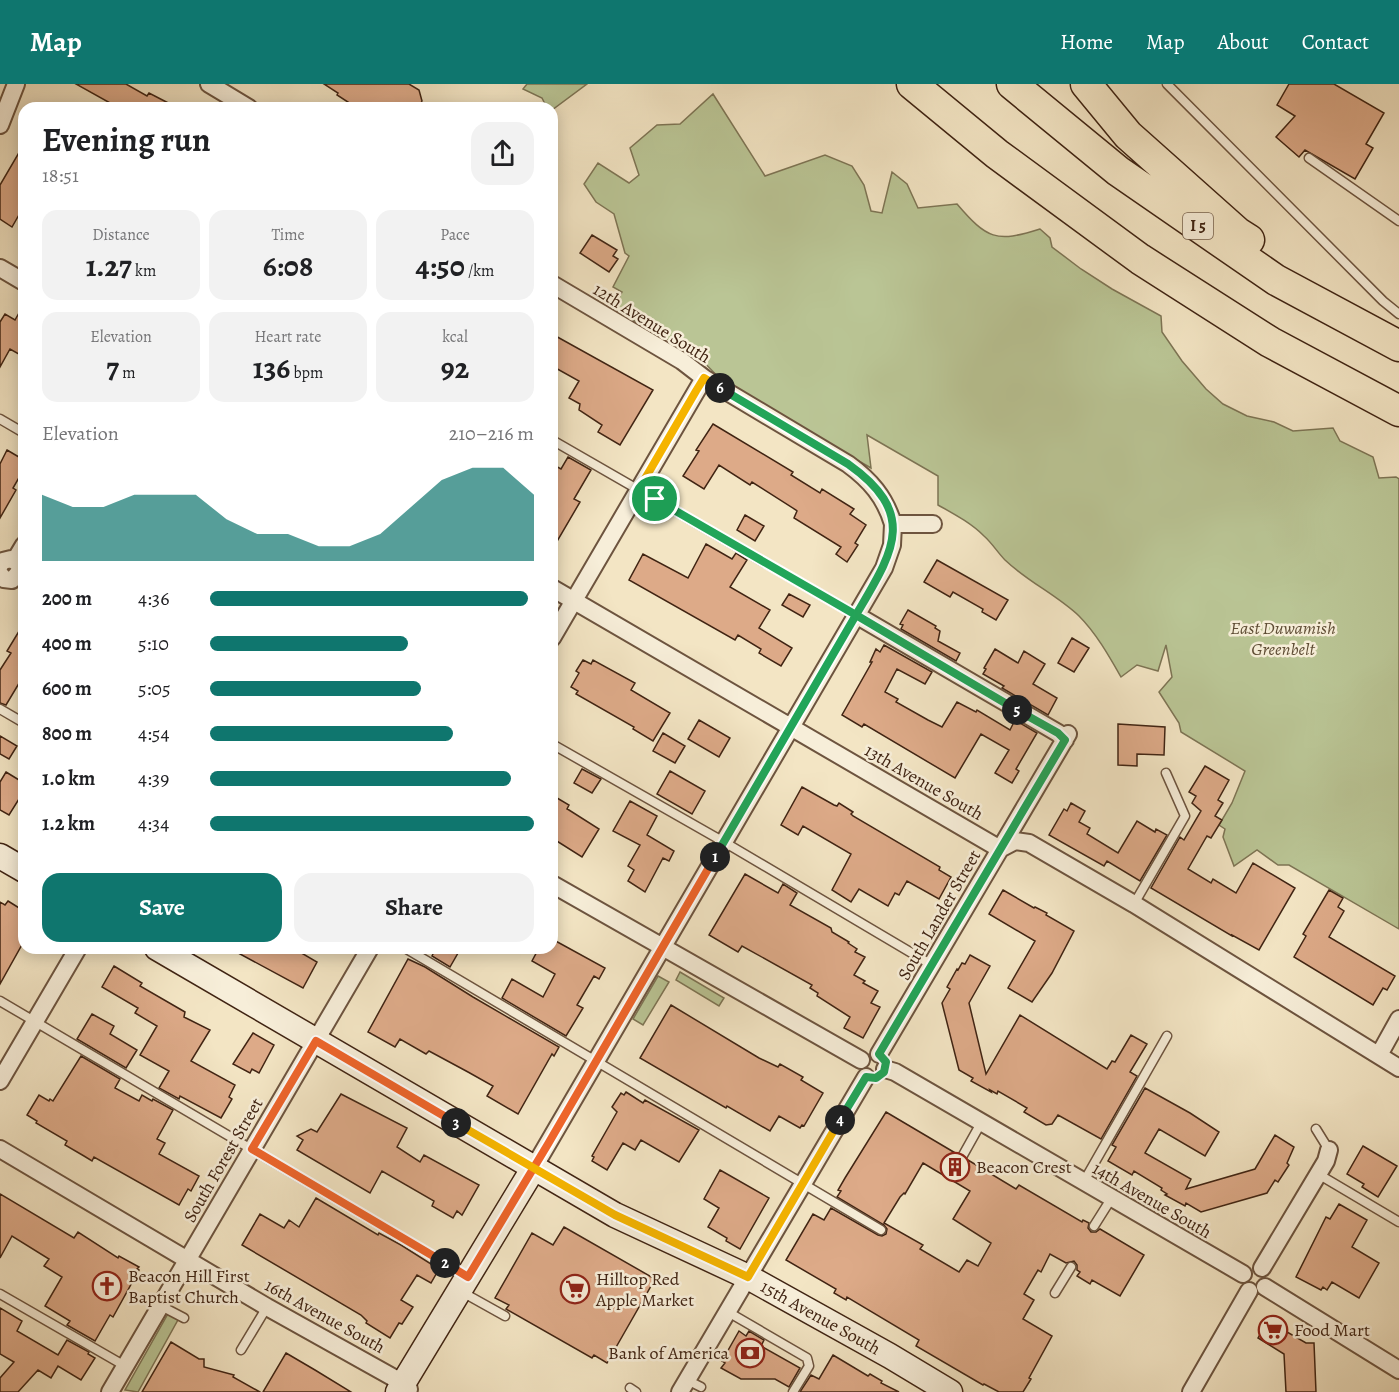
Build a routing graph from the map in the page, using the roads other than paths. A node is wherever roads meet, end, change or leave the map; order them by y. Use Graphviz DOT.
graph roads {
  1 [pos="16,84"];
  2 [pos="209,84"];
  3 [pos="912,84"];
  4 [pos="1012,84"];
  5 [pos="1086,84"];
  6 [pos="1167,84"];
  7 [pos="239,102"];
  8 [pos="0,125"];
  9 [pos="1309,158"];
  10 [pos="1399,221"];
  11 [pos="0,268"];
  12 [pos="18,278"];
  13 [pos="558,288"];
  14 [pos="1399,314"];
  15 [pos="1399,339"];
  16 [pos="1399,346"];
  17 [pos="704,378"];
  18 [pos="1399,411"];
  19 [pos="0,419"];
  20 [pos="18,430"];
  21 [pos="558,443"];
  22 [pos="639,489"];
  23 [pos="893,524"];
  24 [pos="933,524"];
  25 [pos="18,554"];
  26 [pos="7,572"];
  27 [pos="558,592"];
  28 [pos="573,601"];
  29 [pos="856,615"];
  30 [pos="558,627"];
  31 [pos="0,709"];
  32 [pos="18,720"];
  33 [pos="791,727"];
  34 [pos="558,747"];
  35 [pos="1166,773"];
  36 [pos="724,842"];
  37 [pos="1000,849"];
  38 [pos="0,856"];
  39 [pos="18,866"];
  40 [pos="558,887"];
  41 [pos="1134,904"];
  42 [pos="662,947"];
  43 [pos="74,954"];
  44 [pos="167,954"];
  45 [pos="367,954"];
  46 [pos="415,954"];
  47 [pos="932,965"];
  48 [pos="0,1001"];
  49 [pos="1399,1020"];
  50 [pos="35,1021"];
  51 [pos="1167,1036"];
  52 [pos="316,1041"];
  53 [pos="1378,1055"];
  54 [pos="861,1060"];
  55 [pos="596,1061"];
  56 [pos="882,1061"];
  57 [pos="1399,1068"];
  58 [pos="866,1077"];
  59 [pos="0,1081"];
  60 [pos="981,1123"];
  61 [pos="1316,1129"];
  62 [pos="0,1149"];
  63 [pos="252,1149"];
  64 [pos="1329,1150"];
  65 [pos="962,1157"];
  66 [pos="533,1169"];
  67 [pos="1318,1174"];
  68 [pos="1083,1182"];
  69 [pos="803,1184"];
  70 [pos="1111,1199"];
  71 [pos="1399,1222"];
  72 [pos="1094,1226"];
  73 [pos="881,1230"];
  74 [pos="188,1260"];
  75 [pos="1071,1267"];
  76 [pos="748,1277"];
  77 [pos="464,1283"];
  78 [pos="1252,1284"];
  79 [pos="1055,1293"];
  80 [pos="0,1294"];
  81 [pos="161,1305"];
  82 [pos="267,1307"];
  83 [pos="728,1312"];
  84 [pos="505,1316"];
  85 [pos="184,1318"];
  86 [pos="241,1350"];
  87 [pos="125,1366"];
  88 [pos="1399,1370"];
  89 [pos="690,1386"];
  90 [pos="404,1389"];
  91 [pos="110,1392"];
  92 [pos="793,1392"];
  93 [pos="950,1392"];
  94 [pos="1191,1392"];
  1 -- 8 [label="street"];
  2 -- 7 [label="street"];
  3 -- 18 [label="highway"];
  4 -- 16 [label="highway, I 5"];
  5 -- 15 [label="highway"];
  6 -- 14 [label="lane"];
  9 -- 10 [label="lane"];
  11 -- 12 [label="street"];
  13 -- 17 [label="street, 12th Avenue South"];
  17 -- 22 [label="street"];
  17 -- 23 [label="street, 12th Avenue South"];
  19 -- 20 [label="lane"];
  21 -- 22 [label="lane"];
  22 -- 28 [label="street"];
  22 -- 29 [label="lane"];
  23 -- 24 [label="street"];
  23 -- 29 [label="street"];
  25 -- 26 [label="street"];
  27 -- 28 [label="street, 13th Avenue South"];
  28 -- 30 [label="street"];
  28 -- 33 [label="street, 13th Avenue South"];
  29 -- 33 [label="street"];
  29 -- 37 [label="street, South Lander Street"];
  31 -- 32 [label="lane"];
  33 -- 36 [label="street"];
  33 -- 37 [label="street, 13th Avenue South"];
  34 -- 36 [label="lane"];
  35 -- 41 [label="lane"];
  36 -- 42 [label="street"];
  36 -- 47 [label="lane"];
  37 -- 41 [label="street"];
  37 -- 47 [label="street, South Lander Street"];
  38 -- 39 [label="main road"];
  40 -- 42 [label="street"];
  41 -- 53 [label="street"];
  42 -- 54 [label="street"];
  42 -- 55 [label="street"];
  43 -- 50 [label="street"];
  44 -- 52 [label="main road, 15th Avenue South"];
  45 -- 52 [label="street, South Forest Street"];
  46 -- 55 [label="lane"];
  47 -- 56 [label="street, South Lander Street"];
  48 -- 50 [label="lane"];
  49 -- 53 [label="street"];
  50 -- 59 [label="street"];
  50 -- 63 [label="lane"];
  51 -- 68 [label="lane"];
  52 -- 63 [label="street, South Forest Street"];
  52 -- 66 [label="main road, 15th Avenue South"];
  53 -- 57 [label="street"];
  54 -- 56 [label="street"];
  54 -- 58 [label="street"];
  55 -- 66 [label="street"];
  55 -- 69 [label="lane"];
  56 -- 58 [label="street"];
  56 -- 60 [label="street, 14th Avenue South"];
  58 -- 69 [label="street"];
  60 -- 65 [label="lane"];
  60 -- 68 [label="street, 14th Avenue South"];
  61 -- 64 [label="lane"];
  62 -- 74 [label="street, 16th Avenue South"];
  63 -- 74 [label="street, South Forest Street"];
  63 -- 77 [label="lane"];
  64 -- 67 [label="street"];
  66 -- 76 [label="main road, 15th Avenue South"];
  66 -- 77 [label="main road"];
  67 -- 71 [label="lane"];
  67 -- 78 [label="street"];
  68 -- 70 [label="street, 14th Avenue South"];
  69 -- 73 [label="lane"];
  69 -- 76 [label="street"];
  70 -- 72 [label="lane"];
  70 -- 78 [label="street, 14th Avenue South"];
  74 -- 81 [label="street, South Forest Street"];
  74 -- 82 [label="street, 16th Avenue South"];
  75 -- 79 [label="lane"];
  76 -- 83 [label="street"];
  76 -- 93 [label="main road, 15th Avenue South"];
  77 -- 84 [label="lane"];
  77 -- 90 [label="main road"];
  78 -- 88 [label="street, 14th Avenue South"];
  78 -- 94 [label="street"];
  80 -- 87 [label="lane"];
  81 -- 85 [label="lane"];
  81 -- 87 [label="street, South Forest Street"];
  82 -- 86 [label="lane"];
  82 -- 90 [label="street, 16th Avenue South"];
  83 -- 89 [label="street"];
  83 -- 92 [label="lane"];
  87 -- 91 [label="street, South Forest Street"];
}
